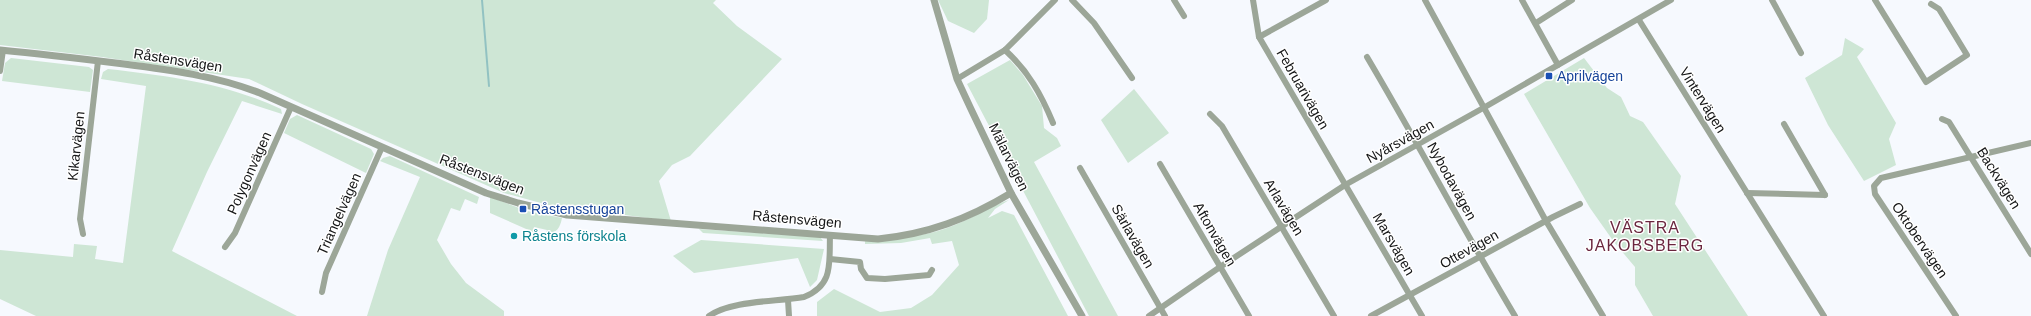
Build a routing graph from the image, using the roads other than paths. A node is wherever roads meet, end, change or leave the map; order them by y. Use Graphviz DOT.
graph roads {
  1 [pos="934,0"];
  2 [pos="1055,0"];
  3 [pos="1072,0"];
  4 [pos="1174,0"];
  5 [pos="1253,0"];
  6 [pos="1326,0"];
  7 [pos="1425,0"];
  8 [pos="1522,0"];
  9 [pos="1572,0"];
  10 [pos="1671,0"];
  11 [pos="1772,0"];
  12 [pos="1875,0"];
  13 [pos="1931,4"];
  14 [pos="1184,16"];
  15 [pos="1639,20"];
  16 [pos="1536,23"];
  17 [pos="1259,37"];
  18 [pos="1,50"];
  19 [pos="1005,50"];
  20 [pos="1801,53"];
  21 [pos="1367,57"];
  22 [pos="98,61"];
  23 [pos="1558,65"];
  24 [pos="0,71"];
  25 [pos="1132,78"];
  26 [pos="958,79"];
  27 [pos="292,107"];
  28 [pos="1486,107"];
  29 [pos="1210,114"];
  30 [pos="1942,119"];
  31 [pos="1054,123"];
  32 [pos="1784,124"];
  33 [pos="2031,143"];
  34 [pos="1418,144"];
  35 [pos="382,147"];
  36 [pos="1972,157"];
  37 [pos="1160,164"];
  38 [pos="1080,168"];
  39 [pos="1345,185"];
  40 [pos="1011,193"];
  41 [pos="1746,193"];
  42 [pos="1580,204"];
  43 [pos="1546,221"];
  44 [pos="1282,226"];
  45 [pos="83,234"];
  46 [pos="830,235"];
  47 [pos="225,247"];
  48 [pos="2031,254"];
  49 [pos="1480,257"];
  50 [pos="830,259"];
  51 [pos="1220,267"];
  52 [pos="932,270"];
  53 [pos="322,292"];
  54 [pos="1410,296"];
  55 [pos="788,300"];
  56 [pos="1161,308"];
  57 [pos="709,316"];
  58 [pos="789,316"];
  59 [pos="1082,316"];
  60 [pos="1149,316"];
  61 [pos="1165,316"];
  62 [pos="1249,316"];
  63 [pos="1334,316"];
  64 [pos="1370,316"];
  65 [pos="1422,316"];
  66 [pos="1515,316"];
  67 [pos="1603,316"];
  68 [pos="1824,316"];
  69 [pos="1956,316"];
  1 -- 26 [label="street, Mälarvägen"];
  2 -- 19 [label="street"];
  3 -- 25 [label="street"];
  4 -- 14 [label="street"];
  5 -- 17 [label="street, Februarivägen"];
  6 -- 17 [label="street"];
  7 -- 28 [label="street"];
  8 -- 16 [label="street"];
  9 -- 16 [label="street"];
  10 -- 15 [label="street, Nyårsvägen"];
  11 -- 20 [label="street"];
  12 -- 13 [label="street"];
  15 -- 23 [label="street, Nyårsvägen"];
  15 -- 41 [label="street, Vintervägen"];
  16 -- 23 [label="street"];
  17 -- 39 [label="street, Februarivägen"];
  18 -- 22 [label="street, Råstensvägen"];
  18 -- 24 [label="street"];
  19 -- 26 [label="street"];
  19 -- 31 [label="street"];
  21 -- 34 [label="street, Nybodavägen"];
  22 -- 27 [label="street, Råstensvägen"];
  22 -- 45 [label="street, Kikarvägen"];
  23 -- 28 [label="street, Nyårsvägen"];
  26 -- 40 [label="street, Mälarvägen"];
  27 -- 35 [label="street, Råstensvägen"];
  27 -- 47 [label="street, Polygonvägen"];
  28 -- 34 [label="street, Nyårsvägen"];
  28 -- 43 [label="street"];
  29 -- 44 [label="street, Arlavägen"];
  30 -- 36 [label="street, Backvägen"];
  32 -- 41 [label="street"];
  33 -- 36 [label="street"];
  34 -- 39 [label="street, Nyårsvägen"];
  34 -- 49 [label="street, Nybodavägen"];
  35 -- 46 [label="street, Råstensvägen"];
  35 -- 53 [label="street, Triangelvägen"];
  36 -- 48 [label="street, Backvägen"];
  36 -- 69 [label="street, Oktobervägen"];
  37 -- 51 [label="street, Aftonvägen"];
  38 -- 56 [label="street, Särlavägen"];
  39 -- 44 [label="street, Nyårsvägen"];
  39 -- 54 [label="street, Marsvägen"];
  40 -- 46 [label="street, Råstensvägen"];
  40 -- 59 [label="street, Mälarvägen"];
  41 -- 68 [label="street, Vintervägen"];
  42 -- 43 [label="street, Ottevägen"];
  43 -- 49 [label="street, Ottevägen"];
  43 -- 67 [label="street"];
  44 -- 51 [label="street, Nyårsvägen"];
  44 -- 63 [label="street, Arlavägen"];
  46 -- 50 [label="street"];
  49 -- 54 [label="street, Ottevägen"];
  49 -- 66 [label="street, Nybodavägen"];
  50 -- 52 [label="street"];
  50 -- 55 [label="street"];
  51 -- 56 [label="street, Nyårsvägen"];
  51 -- 62 [label="street, Aftonvägen"];
  54 -- 64 [label="street, Ottevägen"];
  54 -- 65 [label="street, Marsvägen"];
  55 -- 57 [label="street"];
  55 -- 58 [label="street"];
  56 -- 60 [label="street, Nyårsvägen"];
  56 -- 61 [label="street, Särlavägen"];
}
